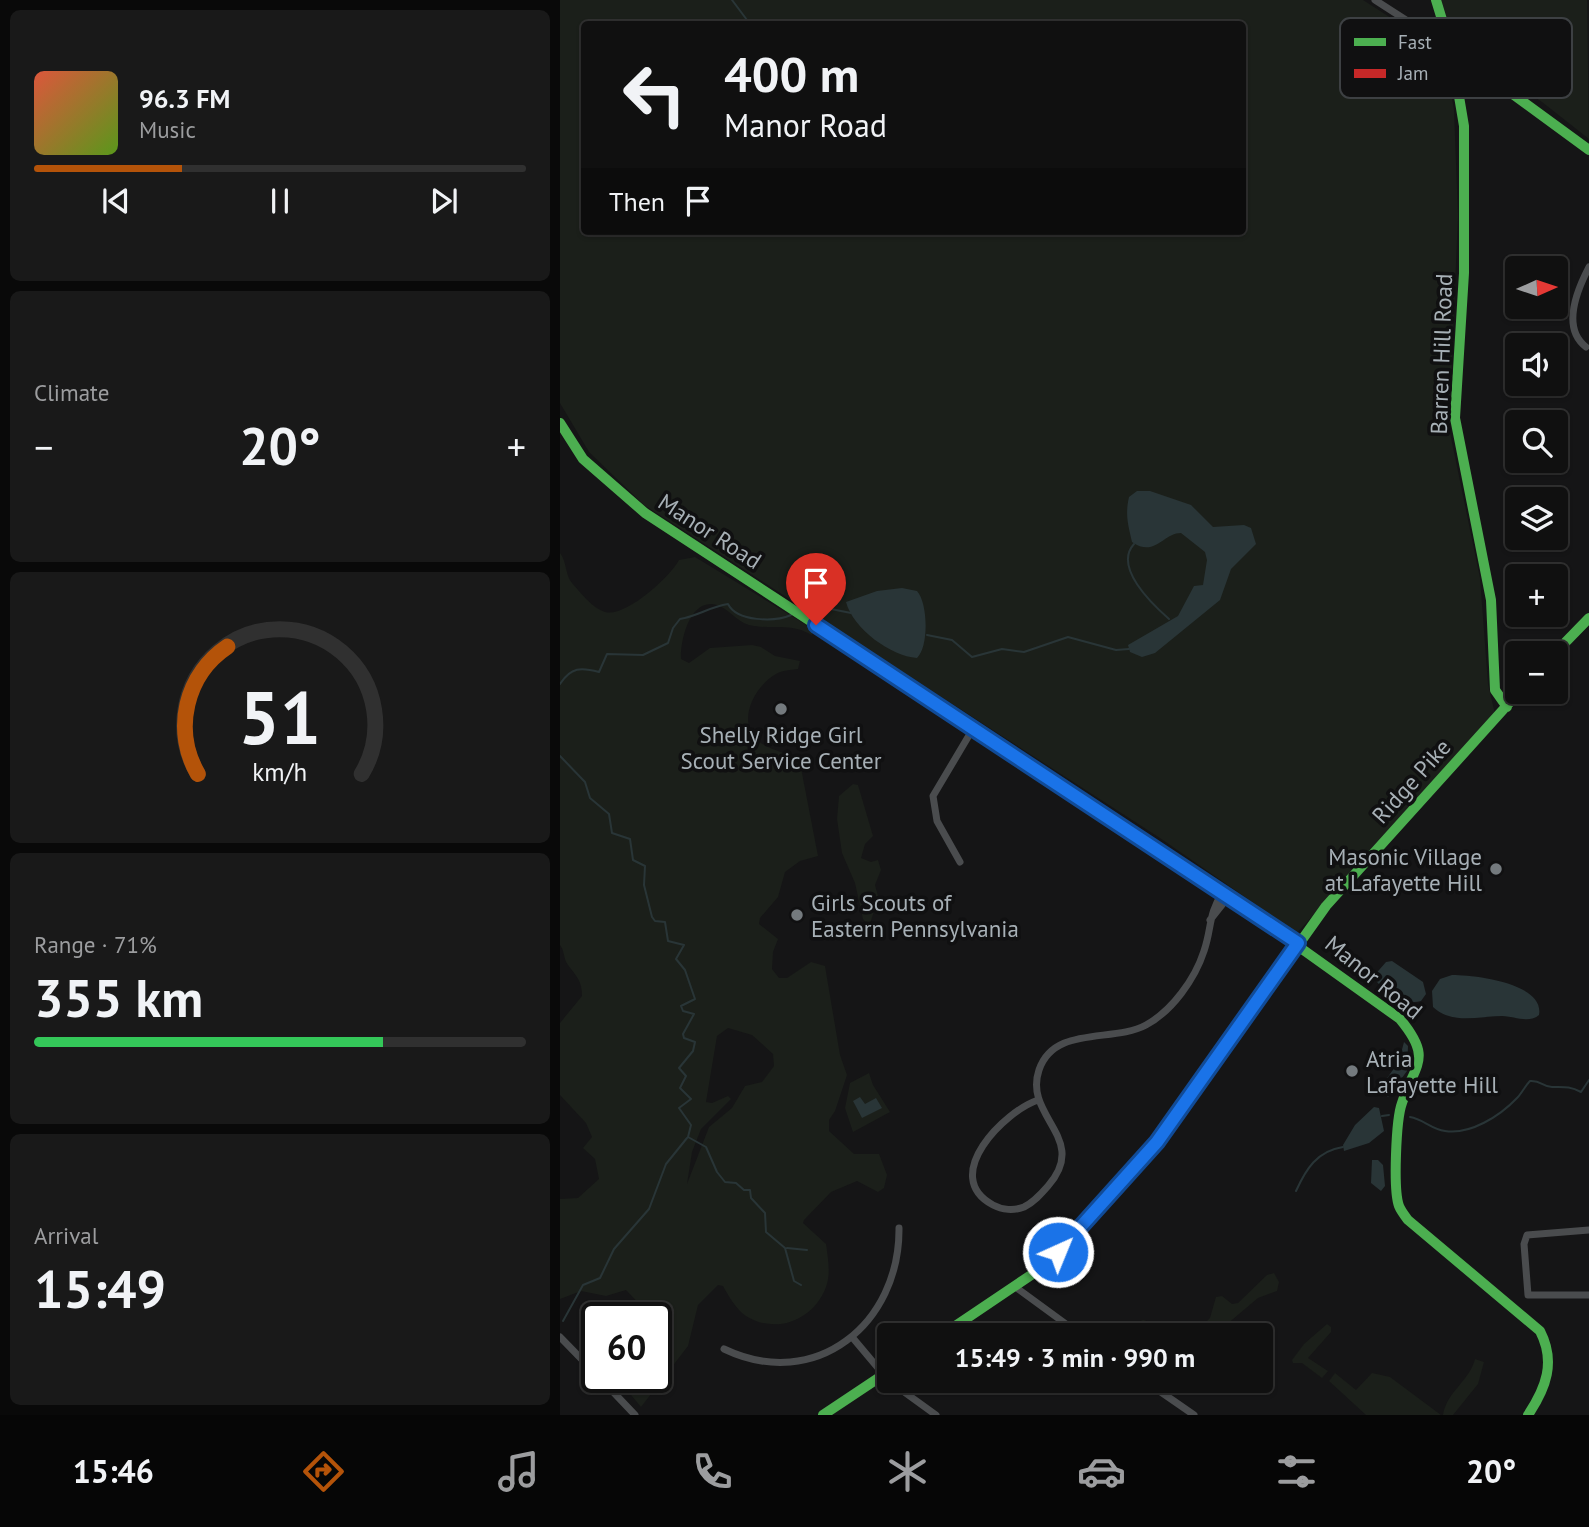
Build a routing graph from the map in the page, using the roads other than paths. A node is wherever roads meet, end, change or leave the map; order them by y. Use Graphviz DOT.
graph roads {
  1 [pos="1375,0"];
  2 [pos="1436,0"];
  3 [pos="1403,18"];
  4 [pos="1442,18"];
  5 [pos="1459,98"];
  6 [pos="1518,98"];
  7 [pos="1589,150"];
  8 [pos="1589,267"];
  9 [pos="1586,347"];
  10 [pos="560,423"];
  11 [pos="1589,618"];
  12 [pos="1567,641"];
  13 [pos="1509,704"];
  14 [pos="1507,707"];
  15 [pos="974,727"];
  16 [pos="960,862"];
  17 [pos="1226,894"];
  18 [pos="1298,943"];
  19 [pos="1038,1100"];
  20 [pos="899,1228"];
  21 [pos="1589,1230"];
  22 [pos="1014,1286"];
  23 [pos="1528,1295"];
  24 [pos="1589,1295"];
  25 [pos="1517,1309"];
  26 [pos="960,1323"];
  27 [pos="1065,1323"];
  28 [pos="560,1337"];
  29 [pos="852,1337"];
  30 [pos="724,1349"];
  31 [pos="581,1359"];
  32 [pos="877,1363"];
  33 [pos="877,1379"];
  34 [pos="614,1393"];
  35 [pos="910,1393"];
  36 [pos="1162,1393"];
  37 [pos="635,1415"];
  38 [pos="823,1415"];
  39 [pos="936,1415"];
  40 [pos="1194,1415"];
  41 [pos="1528,1415"];
  1 -- 3 [label="street"];
  2 -- 4 [label="street, Barren Hill Road"];
  5 -- 14 [label="street, Barren Hill Road"];
  6 -- 7 [label="street"];
  8 -- 9 [label="street"];
  10 -- 15 [label="street, Manor Road"];
  11 -- 12 [label="street"];
  13 -- 14 [label="street, Ridge Pike"];
  14 -- 18 [label="street, Ridge Pike"];
  15 -- 16 [label="street"];
  15 -- 17 [label="street, Manor Road"];
  17 -- 18 [label="street, Manor Road"];
  17 -- 19 [label="street"];
  18 -- 22 [label="street, Ridge Pike"];
  18 -- 25 [label="street, Manor Road"];
  19 -- 19 [label="street"];
  20 -- 29 [label="street"];
  21 -- 23 [label="street"];
  22 -- 26 [label="street, Ridge Pike"];
  22 -- 27 [label="street"];
  23 -- 24 [label="street"];
  23 -- 25 [label="street"];
  25 -- 41 [label="street, Manor Road"];
  28 -- 31 [label="street"];
  29 -- 30 [label="street"];
  29 -- 32 [label="street"];
  33 -- 38 [label="street"];
  34 -- 37 [label="street"];
  35 -- 39 [label="street"];
  36 -- 40 [label="street"];
}
